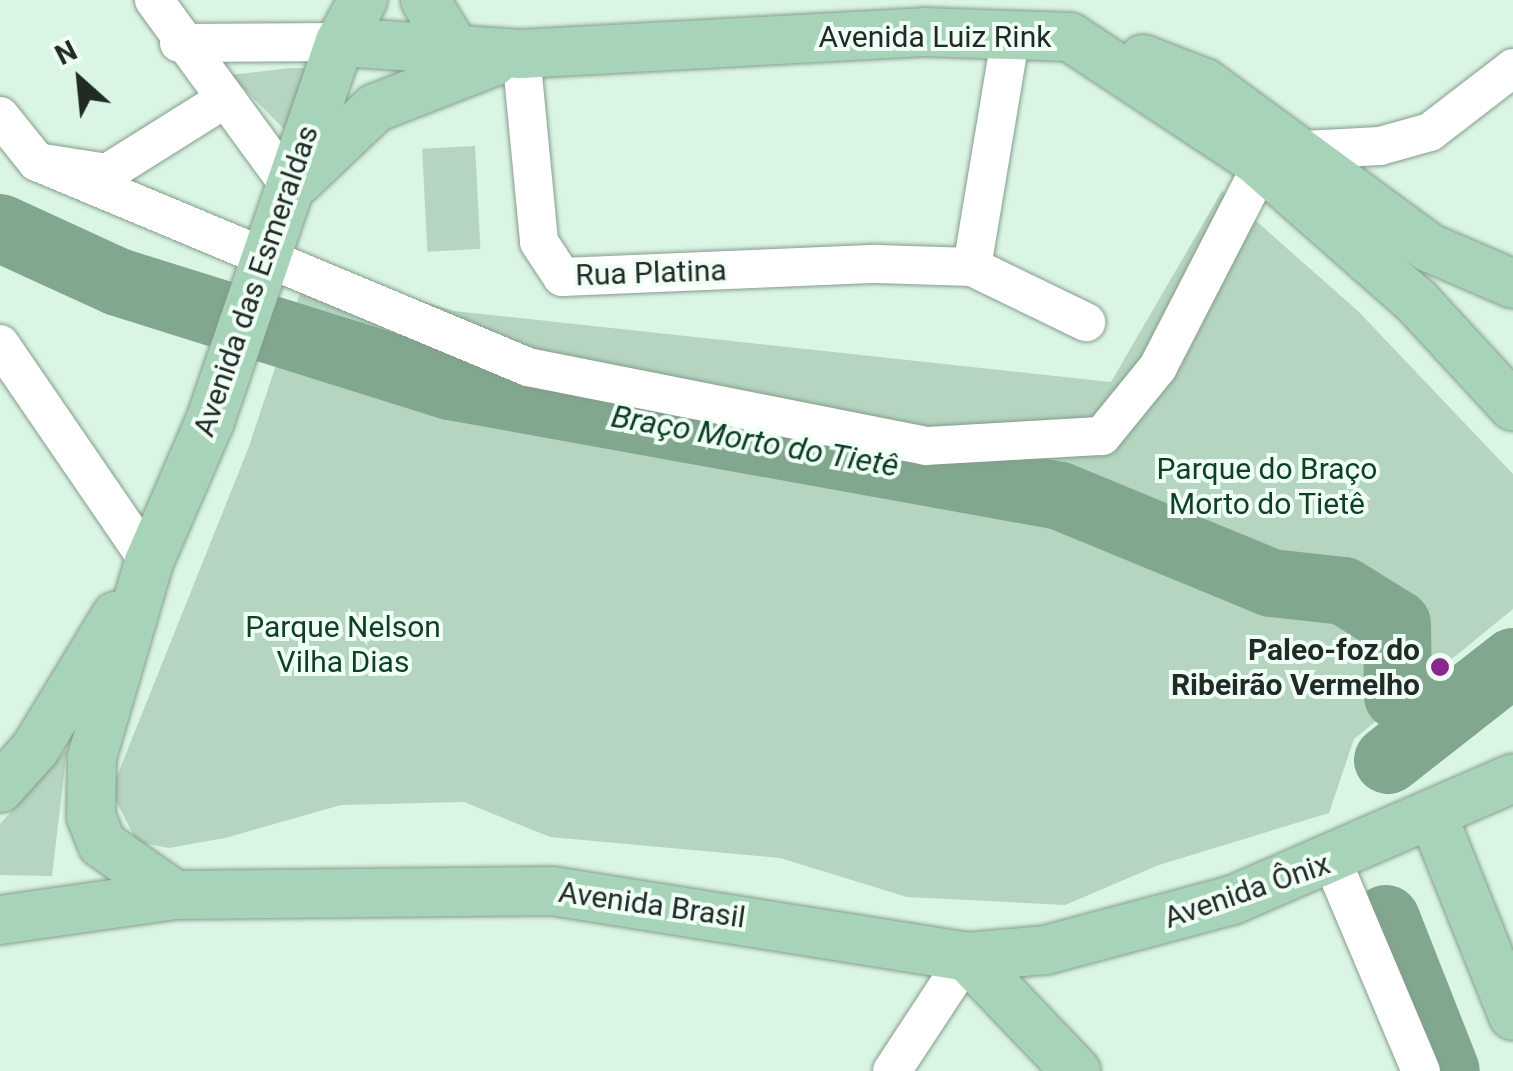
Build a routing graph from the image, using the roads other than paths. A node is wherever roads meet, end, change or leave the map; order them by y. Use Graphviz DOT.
graph roads {
  1 [pos="154,0"];
  2 [pos="363,0"];
  3 [pos="425,0"];
  4 [pos="1010,34"];
  5 [pos="340,42"];
  6 [pos="178,43"];
  7 [pos="455,50"];
  8 [pos="521,54"];
  9 [pos="1513,68"];
  10 [pos="222,101"];
  11 [pos="0,116"];
  12 [pos="1283,158"];
  13 [pos="37,162"];
  14 [pos="287,190"];
  15 [pos="263,262"];
  16 [pos="972,268"];
  17 [pos="1513,284"];
  18 [pos="1086,322"];
  19 [pos="0,344"];
  20 [pos="1513,406"];
  21 [pos="148,562"];
  22 [pos="1513,778"];
  23 [pos="0,788"];
  24 [pos="1434,819"];
  25 [pos="1333,863"];
  26 [pos="175,895"];
  27 [pos="0,920"];
  28 [pos="967,956"];
  29 [pos="1513,1016"];
  30 [pos="892,1071"];
  31 [pos="1076,1071"];
  32 [pos="1420,1071"];
  1 -- 6 [label="street"];
  2 -- 5 [label="main road, Avenida das Esmeraldas"];
  3 -- 7 [label="main road"];
  4 -- 8 [label="main road, Avenida Luiz Rink"];
  4 -- 12 [label="main road, Avenida Luiz Rink"];
  4 -- 16 [label="street"];
  5 -- 6 [label="street"];
  5 -- 7 [label="main road, Avenida Luiz Rink"];
  5 -- 14 [label="main road, Avenida das Esmeraldas"];
  6 -- 10 [label="street"];
  7 -- 8 [label="main road, Avenida Luiz Rink"];
  8 -- 14 [label="main road"];
  8 -- 16 [label="street, Rua Platina"];
  9 -- 12 [label="street"];
  10 -- 13 [label="street"];
  10 -- 14 [label="street"];
  11 -- 13 [label="street"];
  12 -- 15 [label="street"];
  12 -- 17 [label="main road"];
  12 -- 20 [label="main road"];
  13 -- 15 [label="street"];
  14 -- 15 [label="main road, Avenida das Esmeraldas"];
  15 -- 21 [label="main road, Avenida das Esmeraldas"];
  16 -- 18 [label="street, Rua Platina"];
  19 -- 21 [label="street"];
  21 -- 23 [label="main road"];
  21 -- 26 [label="main road"];
  22 -- 24 [label="main road, Avenida Ônix"];
  24 -- 25 [label="main road, Avenida Ônix"];
  24 -- 29 [label="main road"];
  25 -- 28 [label="main road, Avenida Ônix"];
  25 -- 32 [label="street"];
  26 -- 27 [label="main road, Avenida Brasil"];
  26 -- 28 [label="main road, Avenida Brasil"];
  28 -- 30 [label="street"];
  28 -- 31 [label="main road"];
}
